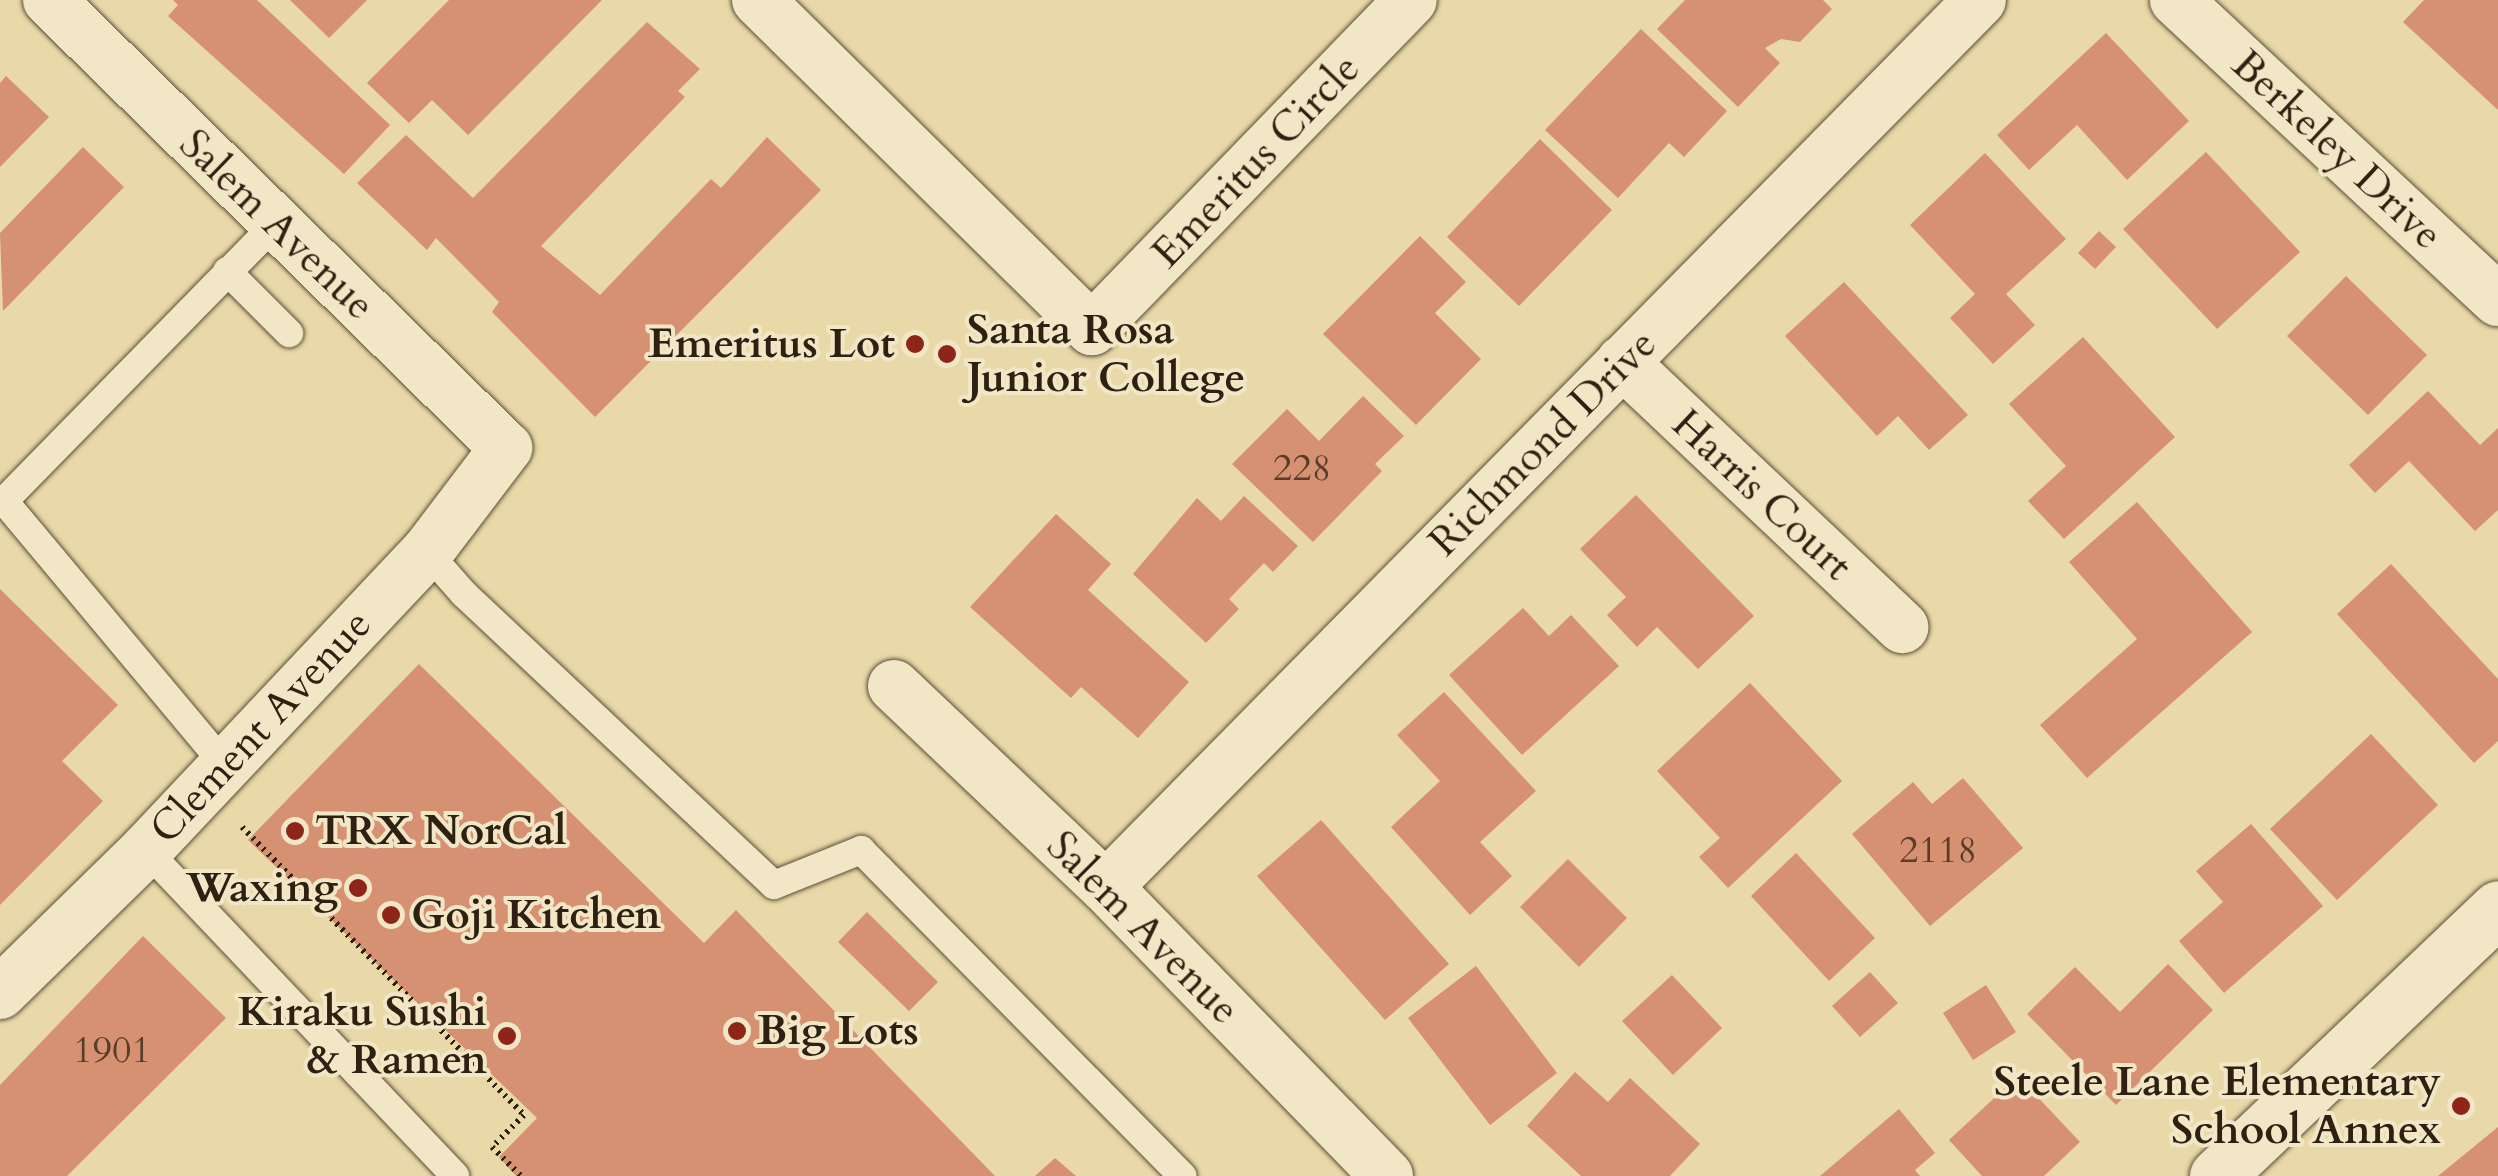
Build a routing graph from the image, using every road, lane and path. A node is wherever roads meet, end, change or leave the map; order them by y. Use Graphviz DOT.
graph roads {
  1 [pos="49,0"];
  2 [pos="758,0"];
  3 [pos="1411,0"];
  4 [pos="1980,0"];
  5 [pos="2176,0"];
  6 [pos="275,224"];
  7 [pos="227,271"];
  8 [pos="2498,300"];
  9 [pos="289,333"];
  10 [pos="1622,362"];
  11 [pos="506,448"];
  12 [pos="427,552"];
  13 [pos="1902,627"];
  14 [pos="894,686"];
  15 [pos="224,764"];
  16 [pos="241,826"];
  17 [pos="146,850"];
  18 [pos="1106,887"];
  19 [pos="2498,908"];
  20 [pos="0,993"];
  21 [pos="455,1176"];
  22 [pos="520,1176"];
  23 [pos="1182,1176"];
  24 [pos="1386,1176"];
  25 [pos="2217,1176"];
  1 -- 6 [label="street, Salem Avenue"];
  2 -- 3 [label="street, Emeritus Circle"];
  4 -- 10 [label="street, Richmond Drive"];
  5 -- 8 [label="street, Berkeley Drive"];
  6 -- 7 [label="lane"];
  6 -- 11 [label="street, Salem Avenue"];
  7 -- 9 [label="lane"];
  7 -- 15 [label="lane"];
  10 -- 13 [label="street, Harris Court"];
  10 -- 18 [label="street, Richmond Drive"];
  11 -- 12 [label="street, Clement Avenue"];
  12 -- 15 [label="street, Clement Avenue"];
  12 -- 23 [label="lane"];
  14 -- 18 [label="street, Salem Avenue"];
  15 -- 17 [label="street, Clement Avenue"];
  16 -- 22 [label="path"];
  17 -- 20 [label="street, Clement Avenue"];
  17 -- 21 [label="lane"];
  18 -- 24 [label="street, Salem Avenue"];
  19 -- 25 [label="main road"];
}
